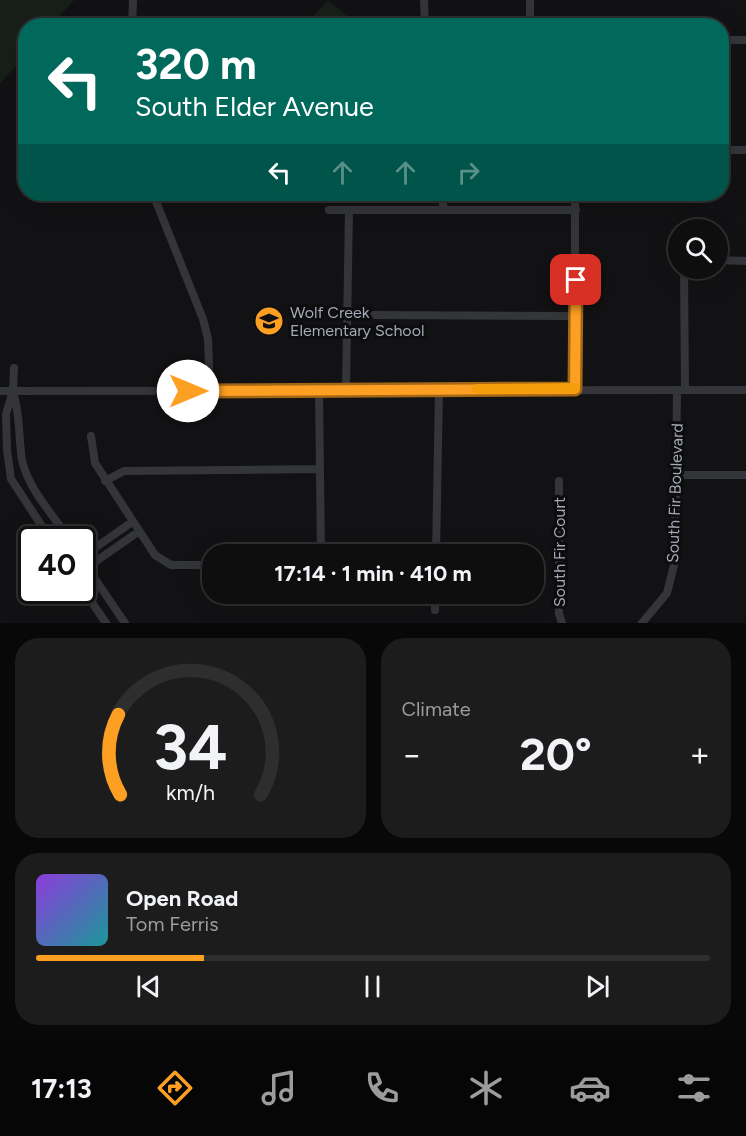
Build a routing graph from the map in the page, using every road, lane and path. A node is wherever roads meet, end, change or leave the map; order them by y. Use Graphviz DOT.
graph roads {
  1 [pos="133,0"];
  2 [pos="424,0"];
  3 [pos="530,0"];
  4 [pos="132,18"];
  5 [pos="425,18"];
  6 [pos="530,18"];
  7 [pos="729,40"];
  8 [pos="746,40"];
  9 [pos="729,150"];
  10 [pos="746,150"];
  11 [pos="156,201"];
  12 [pos="442,201"];
  13 [pos="575,201"];
  14 [pos="329,210"];
  15 [pos="350,210"];
  16 [pos="444,210"];
  17 [pos="576,210"];
  18 [pos="728,260"];
  19 [pos="746,261"];
  20 [pos="684,279"];
  21 [pos="374,315"];
  22 [pos="576,316"];
  23 [pos="14,368"];
  24 [pos="346,389"];
  25 [pos="575,389"];
  26 [pos="681,389"];
  27 [pos="319,390"];
  28 [pos="439,390"];
  29 [pos="746,390"];
  30 [pos="0,391"];
  31 [pos="13,391"];
  32 [pos="210,391"];
  33 [pos="91,436"];
  34 [pos="8,463"];
  35 [pos="23,463"];
  36 [pos="319,469"];
  37 [pos="678,475"];
  38 [pos="746,475"];
  39 [pos="105,481"];
  40 [pos="559,482"];
  41 [pos="132,522"];
  42 [pos="42,526"];
  43 [pos="60,526"];
  44 [pos="138,532"];
  45 [pos="108,540"];
  46 [pos="321,544"];
  47 [pos="436,544"];
  48 [pos="114,549"];
  49 [pos="96,552"];
  50 [pos="96,558"];
  51 [pos="202,565"];
  52 [pos="96,582"];
  53 [pos="92,604"];
  54 [pos="435,604"];
  55 [pos="435,610"];
  56 [pos="116,611"];
  57 [pos="103,622"];
  58 [pos="124,623"];
  59 [pos="562,623"];
  60 [pos="642,623"];
  1 -- 4 [label="street"];
  2 -- 5 [label="street"];
  3 -- 6 [label="street"];
  7 -- 8 [label="street"];
  9 -- 10 [label="street"];
  11 -- 32 [label="street"];
  12 -- 16 [label="street"];
  13 -- 17 [label="street"];
  14 -- 15 [label="street"];
  15 -- 16 [label="street"];
  15 -- 24 [label="street"];
  16 -- 17 [label="street"];
  17 -- 22 [label="street"];
  18 -- 19 [label="street"];
  20 -- 26 [label="street, South Fir Boulevard"];
  21 -- 22 [label="street"];
  22 -- 25 [label="street"];
  23 -- 31 [label="street"];
  24 -- 27 [label="street"];
  24 -- 28 [label="street"];
  25 -- 26 [label="street"];
  25 -- 28 [label="street"];
  26 -- 29 [label="street"];
  26 -- 37 [label="street, South Fir Boulevard"];
  27 -- 32 [label="street"];
  27 -- 36 [label="street"];
  28 -- 47 [label="street"];
  30 -- 31 [label="street"];
  31 -- 32 [label="street"];
  31 -- 34 [label="street"];
  31 -- 35 [label="street"];
  33 -- 39 [label="street"];
  34 -- 35 [label="street"];
  34 -- 42 [label="street"];
  35 -- 43 [label="street"];
  36 -- 39 [label="street"];
  36 -- 46 [label="street"];
  37 -- 38 [label="street"];
  37 -- 60 [label="street, South Fir Boulevard"];
  39 -- 41 [label="street"];
  40 -- 59 [label="street, South Fir Court"];
  41 -- 44 [label="street"];
  41 -- 45 [label="street"];
  44 -- 48 [label="street"];
  44 -- 51 [label="street"];
  45 -- 48 [label="street"];
  45 -- 49 [label="street"];
  48 -- 50 [label="street"];
  52 -- 56 [label="street"];
  53 -- 57 [label="street"];
  54 -- 55 [label="street"];
  56 -- 57 [label="street"];
  56 -- 58 [label="street"];
}
